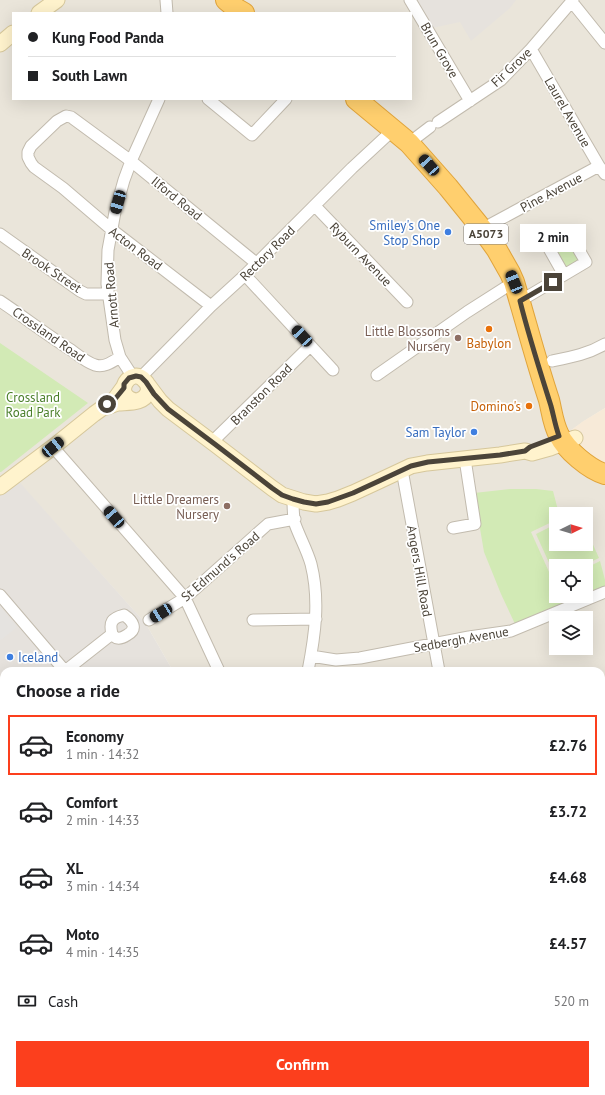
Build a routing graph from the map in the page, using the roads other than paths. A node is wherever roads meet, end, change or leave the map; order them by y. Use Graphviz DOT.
graph roads {
  1 [pos="57,0"];
  2 [pos="166,0"];
  3 [pos="410,0"];
  4 [pos="572,1"];
  5 [pos="41,12"];
  6 [pos="167,12"];
  7 [pos="12,34"];
  8 [pos="605,43"];
  9 [pos="0,44"];
  10 [pos="531,49"];
  11 [pos="159,100"];
  12 [pos="209,100"];
  13 [pos="285,100"];
  14 [pos="357,100"];
  15 [pos="470,101"];
  16 [pos="394,130"];
  17 [pos="96,135"];
  18 [pos="409,143"];
  19 [pos="131,161"];
  20 [pos="602,170"];
  21 [pos="315,206"];
  22 [pos="111,229"];
  23 [pos="482,229"];
  24 [pos="0,234"];
  25 [pos="256,263"];
  26 [pos="245,275"];
  27 [pos="564,275"];
  28 [pos="514,282"];
  29 [pos="108,294"];
  30 [pos="0,301"];
  31 [pos="520,301"];
  32 [pos="408,302"];
  33 [pos="211,306"];
  34 [pos="605,344"];
  35 [pos="310,346"];
  36 [pos="120,357"];
  37 [pos="552,361"];
  38 [pos="333,370"];
  39 [pos="377,375"];
  40 [pos="136,382"];
  41 [pos="138,401"];
  42 [pos="168,409"];
  43 [pos="100,410"];
  44 [pos="567,437"];
  45 [pos="212,442"];
  46 [pos="53,447"];
  47 [pos="465,459"];
  48 [pos="605,466"];
  49 [pos="402,470"];
  50 [pos="605,474"];
  51 [pos="0,487"];
  52 [pos="293,499"];
  53 [pos="294,520"];
  54 [pos="453,528"];
  55 [pos="605,592"];
  56 [pos="0,595"];
  57 [pos="185,598"];
  58 [pos="316,619"];
  59 [pos="149,620"];
  60 [pos="253,620"];
  61 [pos="112,634"];
  62 [pos="433,644"];
  63 [pos="311,656"];
  64 [pos="62,667"];
  65 [pos="70,667"];
  66 [pos="217,667"];
  67 [pos="309,667"];
  68 [pos="438,667"];
  1 -- 5 [label="street"];
  2 -- 6 [label="street"];
  3 -- 15 [label="street, Brun Grove"];
  4 -- 8 [label="street"];
  4 -- 10 [label="street, Fir Grove"];
  7 -- 9 [label="street"];
  10 -- 15 [label="street, Fir Grove"];
  10 -- 20 [label="street, Laurel Avenue"];
  11 -- 19 [label="street, Arnott Road"];
  12 -- 13 [label="street"];
  14 -- 16 [label="highway, A5073"];
  15 -- 18 [label="street, Fir Grove"];
  16 -- 18 [label="highway, A5073"];
  16 -- 21 [label="street, Rectory Road"];
  17 -- 19 [label="street, Ilford Road"];
  17 -- 22 [label="street, Acton Road"];
  18 -- 23 [label="highway, A5073"];
  19 -- 22 [label="street, Arnott Road"];
  19 -- 25 [label="street, Ilford Road"];
  20 -- 23 [label="street, Pine Avenue"];
  21 -- 25 [label="street, Rectory Road"];
  21 -- 32 [label="street, Ryburn Avenue"];
  22 -- 29 [label="street, Arnott Road"];
  22 -- 33 [label="street, Acton Road"];
  23 -- 28 [label="highway, A5073"];
  24 -- 29 [label="street, Brook Street"];
  25 -- 26 [label="street, Rectory Road"];
  26 -- 33 [label="street, Rectory Road"];
  26 -- 35 [label="street"];
  27 -- 31 [label="street"];
  28 -- 31 [label="highway, A5073"];
  28 -- 39 [label="street"];
  29 -- 36 [label="street, Arnott Road"];
  30 -- 36 [label="street, Crossland Road"];
  31 -- 44 [label="highway, A5073"];
  33 -- 40 [label="street, Rectory Road"];
  34 -- 37 [label="street"];
  35 -- 38 [label="street"];
  35 -- 45 [label="street, Branston Road"];
  36 -- 40 [label="street, Arnott Road"];
  40 -- 41 [label="street"];
  40 -- 41 [label="street"];
  40 -- 42 [label="street"];
  40 -- 43 [label="street"];
  41 -- 42 [label="street"];
  41 -- 43 [label="street"];
  42 -- 45 [label="street"];
  43 -- 46 [label="street"];
  44 -- 47 [label="street"];
  44 -- 48 [label="highway, A5073"];
  44 -- 50 [label="highway, A5073"];
  45 -- 52 [label="street"];
  46 -- 51 [label="street"];
  46 -- 57 [label="street"];
  47 -- 49 [label="street"];
  47 -- 54 [label="street"];
  49 -- 52 [label="street"];
  49 -- 62 [label="street, Angers Hill Road"];
  52 -- 53 [label="street"];
  53 -- 57 [label="street, St Edmund's Road"];
  53 -- 58 [label="street"];
  55 -- 62 [label="street, Sedbergh Avenue"];
  56 -- 64 [label="street"];
  57 -- 59 [label="street, St Edmund's Road"];
  57 -- 66 [label="street"];
  58 -- 60 [label="street"];
  58 -- 63 [label="street"];
  61 -- 65 [label="street"];
  62 -- 63 [label="street, Sedbergh Avenue"];
  62 -- 68 [label="street, Angers Hill Road"];
  63 -- 67 [label="street"];
}
